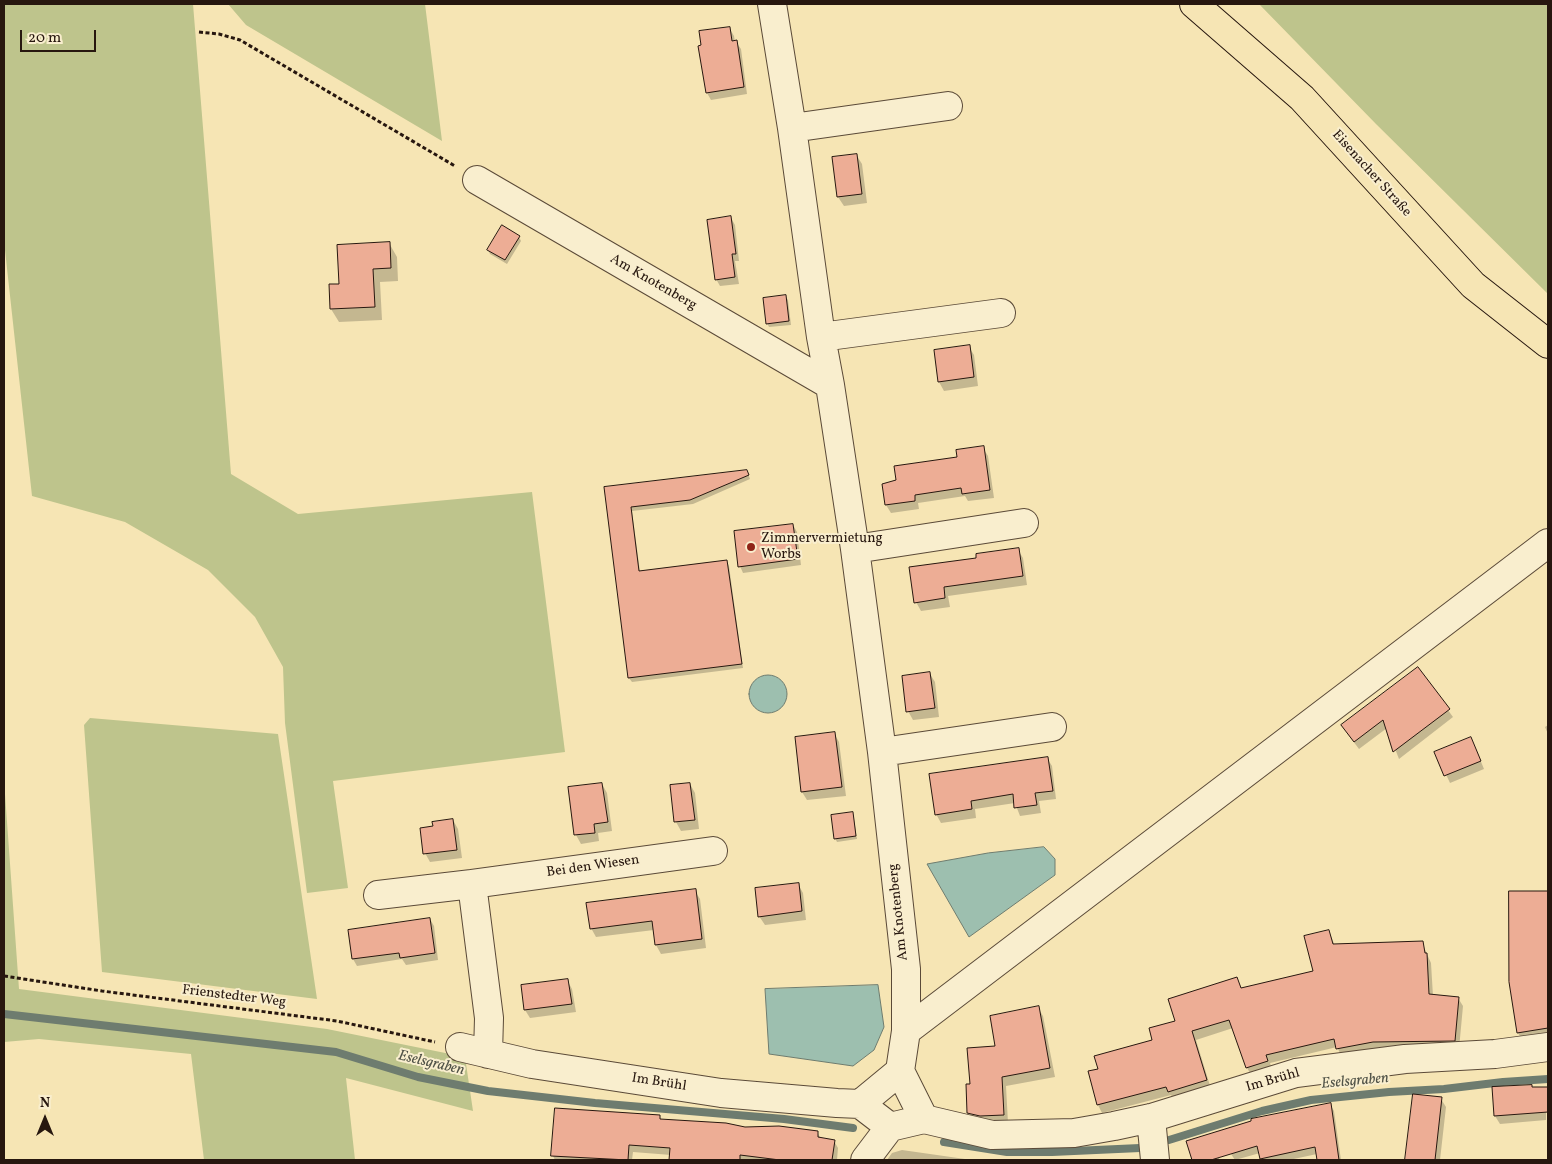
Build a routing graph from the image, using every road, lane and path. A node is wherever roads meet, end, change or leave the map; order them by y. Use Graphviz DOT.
graph roads {
  1 [pos="772,4"];
  2 [pos="1194,4"];
  3 [pos="199,32"];
  4 [pos="948,106"];
  5 [pos="792,128"];
  6 [pos="477,180"];
  7 [pos="1001,313"];
  8 [pos="821,337"];
  9 [pos="1548,344"];
  10 [pos="830,385"];
  11 [pos="1024,523"];
  12 [pos="1548,543"];
  13 [pos="855,549"];
  14 [pos="1052,728"];
  15 [pos="882,752"];
  16 [pos="713,851"];
  17 [pos="472,884"];
  18 [pos="378,895"];
  19 [pos="4,976"];
  20 [pos="906,1031"];
  21 [pos="1548,1046"];
  22 [pos="460,1047"];
  23 [pos="488,1054"];
  24 [pos="900,1071"];
  25 [pos="860,1104"];
  26 [pos="1151,1118"];
  27 [pos="924,1119"];
  28 [pos="890,1128"];
  29 [pos="866,1160"];
  30 [pos="1155,1160"];
  1 -- 5 [label="street, Am Knotenberg"];
  2 -- 9 [label="main road, Eisenacher Straße"];
  3 -- 6 [label="path"];
  4 -- 5 [label="street"];
  5 -- 8 [label="street, Am Knotenberg"];
  6 -- 10 [label="street, Am Knotenberg"];
  7 -- 8 [label="street"];
  8 -- 10 [label="street, Am Knotenberg"];
  10 -- 13 [label="street, Am Knotenberg"];
  11 -- 13 [label="street"];
  12 -- 20 [label="street"];
  13 -- 15 [label="street, Am Knotenberg"];
  14 -- 15 [label="street"];
  15 -- 20 [label="street, Am Knotenberg"];
  16 -- 17 [label="street, Bei den Wiesen"];
  17 -- 18 [label="street, Bei den Wiesen"];
  17 -- 23 [label="street"];
  19 -- 22 [label="path, Frienstedter Weg"];
  20 -- 24 [label="street, Am Knotenberg"];
  21 -- 26 [label="street, Im Brühl"];
  22 -- 23 [label="street, Im Brühl"];
  23 -- 25 [label="street, Im Brühl"];
  24 -- 25 [label="street"];
  24 -- 27 [label="street"];
  25 -- 28 [label="street"];
  26 -- 27 [label="street, Im Brühl"];
  26 -- 30 [label="street"];
  27 -- 28 [label="street, Im Brühl"];
  28 -- 29 [label="street"];
}
